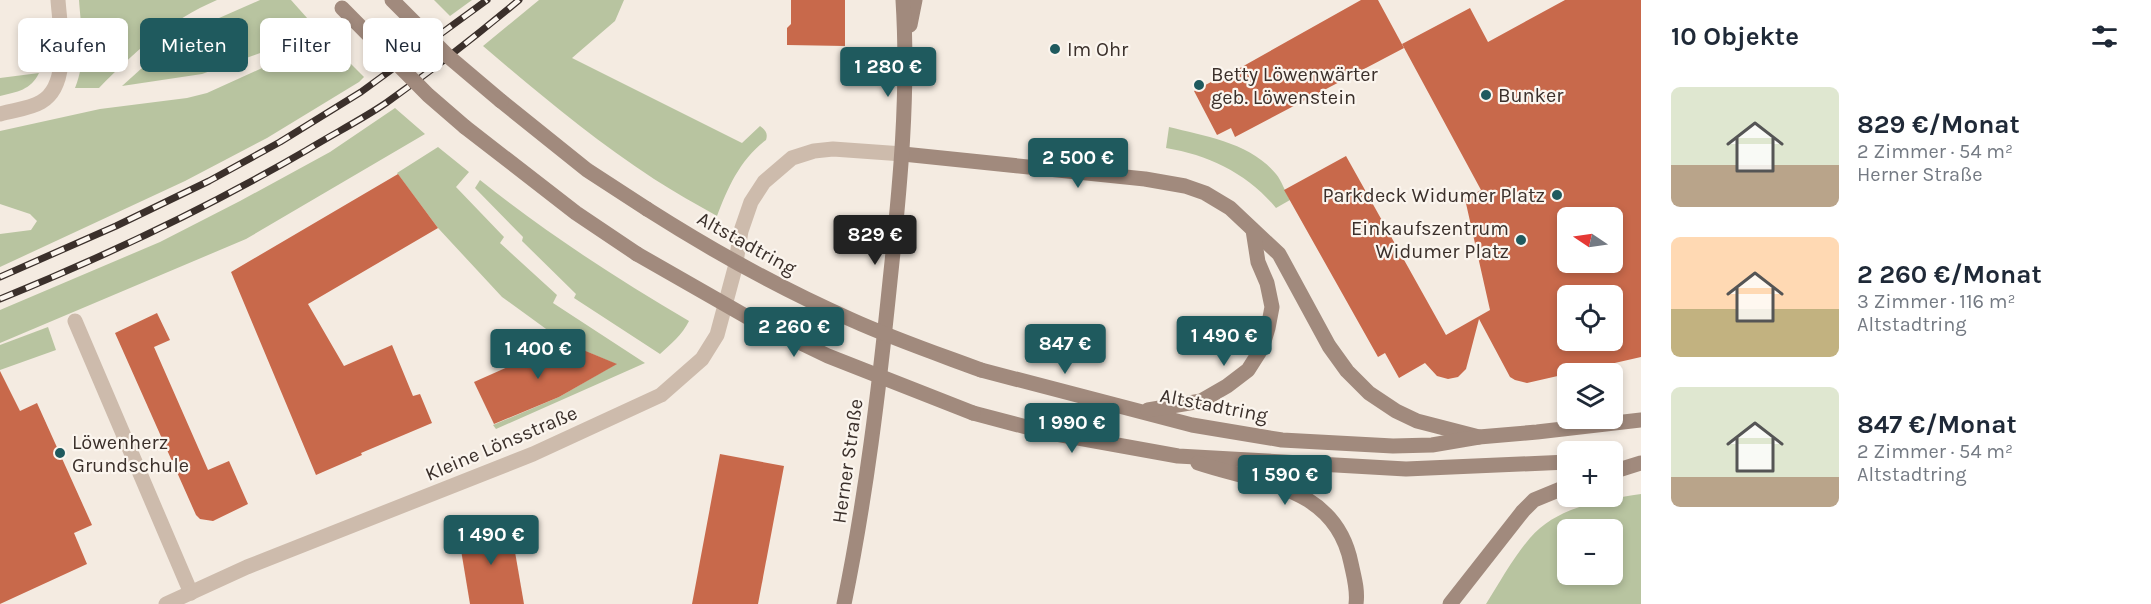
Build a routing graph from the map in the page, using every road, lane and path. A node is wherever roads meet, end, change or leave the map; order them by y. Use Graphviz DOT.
graph roads {
  1 [pos="58,0"];
  2 [pos="392,0"];
  3 [pos="903,0"];
  4 [pos="915,0"];
  5 [pos="338,4"];
  6 [pos="906,42"];
  7 [pos="0,114"];
  8 [pos="903,154"];
  9 [pos="1253,230"];
  10 [pos="75,321"];
  11 [pos="1140,411"];
  12 [pos="1641,420"];
  13 [pos="1479,437"];
  14 [pos="1178,456"];
  15 [pos="1623,461"];
  16 [pos="1557,462"];
  17 [pos="1641,462"];
  18 [pos="1623,468"];
  19 [pos="1557,491"];
  20 [pos="191,593"];
  21 [pos="166,604"];
  22 [pos="844,604"];
  23 [pos="1356,604"];
  24 [pos="1450,604"];
  1 -- 7 [label="street"];
  2 -- 11 [label="main road, Altstadtring, bridge"];
  3 -- 6 [label="main road, Herner Straße"];
  4 -- 6 [label="main road"];
  5 -- 14 [label="main road, bridge"];
  6 -- 8 [label="main road, Herner Straße"];
  8 -- 9 [label="main road"];
  8 -- 20 [label="street, Kleine Lönsstraße"];
  8 -- 22 [label="main road, Herner Straße"];
  9 -- 11 [label="main road"];
  9 -- 13 [label="main road"];
  10 -- 20 [label="street"];
  11 -- 13 [label="main road, Altstadtring"];
  12 -- 13 [label="main road, Altstadtring"];
  14 -- 16 [label="main road"];
  14 -- 23 [label="main road"];
  15 -- 17 [label="main road"];
  17 -- 18 [label="main road"];
  19 -- 24 [label="main road"];
  20 -- 21 [label="street, Kleine Lönsstraße"];
}
